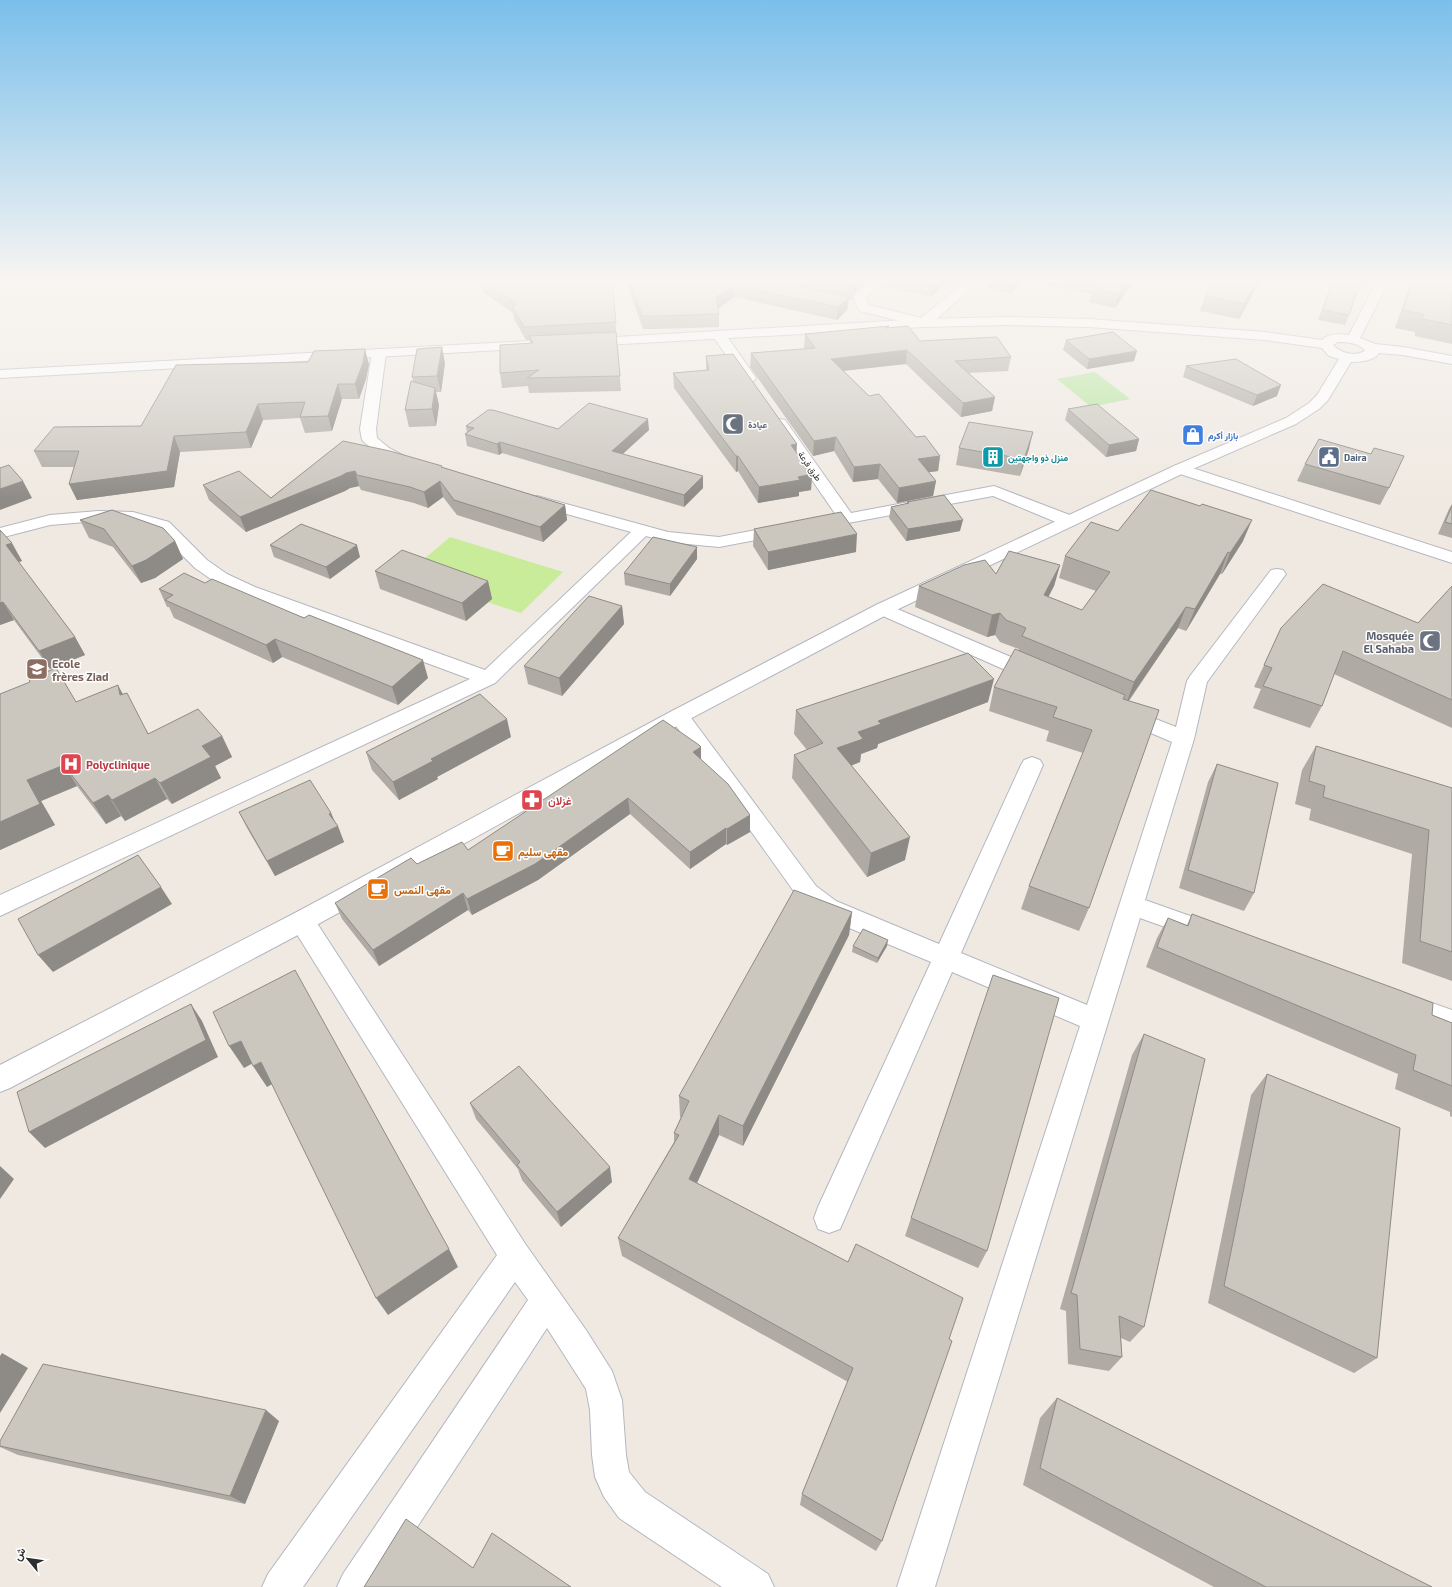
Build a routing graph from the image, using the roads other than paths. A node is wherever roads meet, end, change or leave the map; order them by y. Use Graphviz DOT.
graph roads {
  1 [pos="378,353"];
  2 [pos="379,353"];
  3 [pos="731,353"];
  4 [pos="1347,353"];
  5 [pos="1355,353"];
  6 [pos="1371,353"];
  7 [pos="1418,353"];
  8 [pos="1452,360"];
  9 [pos="0,374"];
  10 [pos="755,388"];
  11 [pos="774,414"];
  12 [pos="424,469"];
  13 [pos="1180,469"];
  14 [pos="522,497"];
  15 [pos="846,518"];
  16 [pos="1069,521"];
  17 [pos="643,530"];
  18 [pos="0,533"];
  19 [pos="1452,558"];
  20 [pos="1277,574"];
  21 [pos="884,609"];
  22 [pos="488,678"];
  23 [pos="1052,682"];
  24 [pos="1111,708"];
  25 [pos="679,716"];
  26 [pos="1184,739"];
  27 [pos="1032,765"];
  28 [pos="1132,905"];
  29 [pos="0,906"];
  30 [pos="302,921"];
  31 [pos="1236,943"];
  32 [pos="945,958"];
  33 [pos="1385,997"];
  34 [pos="1095,1020"];
  35 [pos="1452,1022"];
  36 [pos="0,1080"];
  37 [pos="829,1218"];
  38 [pos="515,1256"];
  39 [pos="547,1300"];
  40 [pos="281,1587"];
  41 [pos="356,1587"];
  42 [pos="756,1587"];
  43 [pos="916,1587"];
  1 -- 9 [label="street"];
  2 -- 12 [label="street"];
  3 -- 10 [label="street"];
  4 -- 13 [label="street"];
  5 -- 6 [label="street"];
  7 -- 8 [label="street"];
  11 -- 15 [label="street, طرق فرعة"];
  13 -- 16 [label="street"];
  13 -- 19 [label="street"];
  14 -- 17 [label="street"];
  15 -- 16 [label="street"];
  15 -- 17 [label="street"];
  16 -- 21 [label="street"];
  17 -- 22 [label="street"];
  18 -- 22 [label="street"];
  20 -- 26 [label="street"];
  21 -- 23 [label="street"];
  21 -- 25 [label="street"];
  22 -- 29 [label="street"];
  24 -- 26 [label="street"];
  25 -- 30 [label="street"];
  25 -- 32 [label="street"];
  26 -- 28 [label="street"];
  27 -- 32 [label="street"];
  28 -- 31 [label="street"];
  28 -- 34 [label="street"];
  30 -- 36 [label="street"];
  30 -- 38 [label="street"];
  32 -- 34 [label="street"];
  32 -- 37 [label="street"];
  33 -- 35 [label="street"];
  34 -- 43 [label="street"];
  38 -- 39 [label="street"];
  38 -- 40 [label="street"];
  39 -- 41 [label="street"];
  39 -- 42 [label="street"];
}
